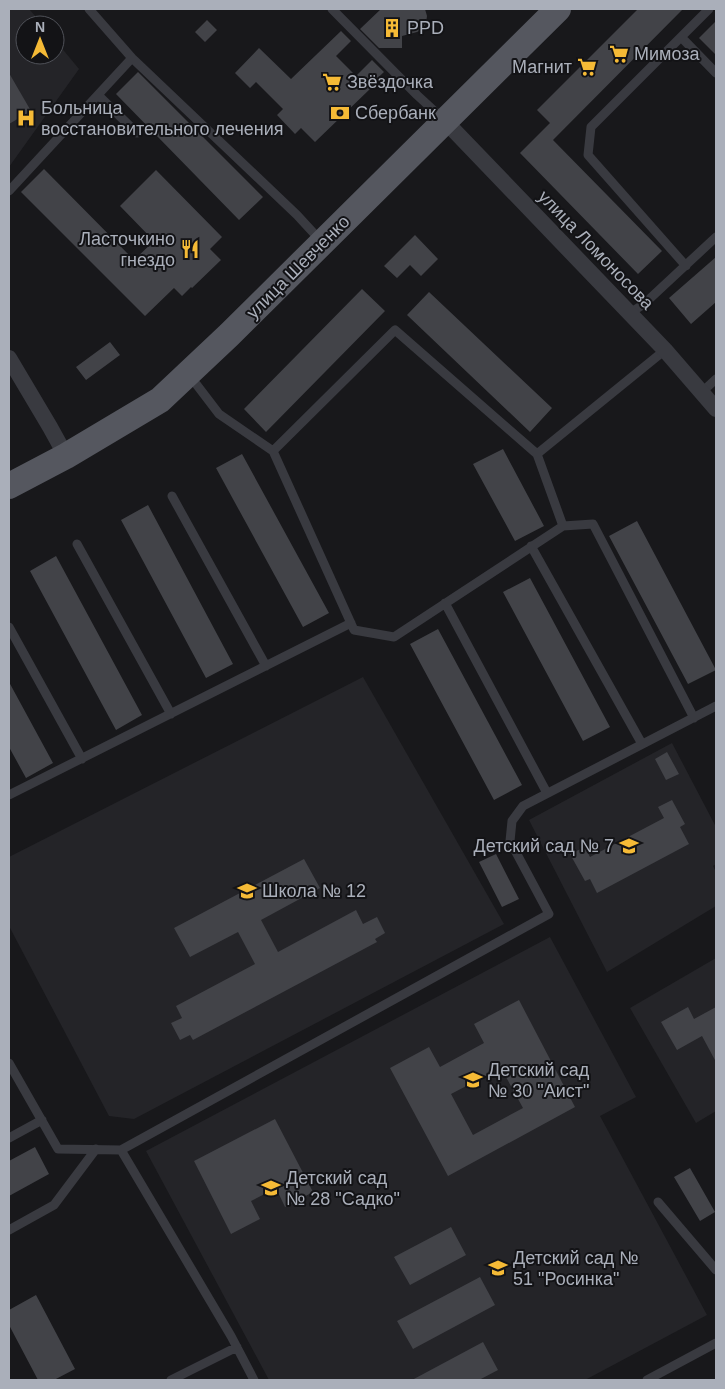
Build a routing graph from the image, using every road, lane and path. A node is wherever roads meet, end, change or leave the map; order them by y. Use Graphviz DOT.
graph roads {
  1 [pos="89,9"];
  2 [pos="332,9"];
  3 [pos="558,9"];
  4 [pos="709,9"];
  5 [pos="681,37"];
  6 [pos="132,58"];
  7 [pos="716,73"];
  8 [pos="98,95"];
  9 [pos="445,121"];
  10 [pos="137,133"];
  11 [pos="9,191"];
  12 [pos="716,237"];
  13 [pos="323,242"];
  14 [pos="686,266"];
  15 [pos="630,313"];
  16 [pos="665,350"];
  17 [pos="9,358"];
  18 [pos="188,373"];
  19 [pos="716,379"];
  20 [pos="702,392"];
  21 [pos="716,409"];
  22 [pos="273,451"];
  23 [pos="536,454"];
  24 [pos="66,456"];
  25 [pos="9,486"];
  26 [pos="172,496"];
  27 [pos="563,526"];
  28 [pos="77,544"];
  29 [pos="532,546"];
  30 [pos="445,603"];
  31 [pos="351,623"];
  32 [pos="9,627"];
  33 [pos="266,666"];
  34 [pos="716,706"];
  35 [pos="171,714"];
  36 [pos="694,718"];
  37 [pos="642,744"];
  38 [pos="82,759"];
  39 [pos="547,793"];
  40 [pos="9,795"];
  41 [pos="9,1063"];
  42 [pos="42,1120"];
  43 [pos="9,1138"];
  44 [pos="96,1149"];
  45 [pos="121,1150"];
  46 [pos="658,1202"];
  47 [pos="9,1230"];
  48 [pos="716,1270"];
  49 [pos="716,1343"];
  50 [pos="236,1347"];
  51 [pos="171,1380"];
  52 [pos="254,1380"];
  53 [pos="647,1380"];
  1 -- 6 [label="lane"];
  2 -- 9 [label="lane"];
  3 -- 9 [label="main road, улица Шевченко"];
  4 -- 5 [label="lane"];
  5 -- 7 [label="lane"];
  5 -- 14 [label="lane"];
  6 -- 8 [label="lane"];
  6 -- 13 [label="lane"];
  8 -- 10 [label="lane"];
  8 -- 11 [label="lane"];
  9 -- 13 [label="main road, улица Шевченко"];
  9 -- 15 [label="street, улица Ломоносова"];
  12 -- 14 [label="lane"];
  13 -- 18 [label="main road, улица Шевченко"];
  14 -- 15 [label="lane"];
  15 -- 16 [label="street, улица Ломоносова"];
  16 -- 20 [label="street, улица Ломоносова"];
  16 -- 23 [label="lane"];
  17 -- 24 [label="street"];
  18 -- 22 [label="lane"];
  18 -- 24 [label="main road, улица Шевченко"];
  19 -- 20 [label="lane"];
  20 -- 21 [label="street, улица Ломоносова"];
  22 -- 23 [label="lane"];
  22 -- 31 [label="lane"];
  23 -- 27 [label="lane"];
  24 -- 25 [label="main road, улица Шевченко"];
  26 -- 33 [label="lane"];
  27 -- 29 [label="lane"];
  27 -- 36 [label="lane"];
  28 -- 35 [label="lane"];
  29 -- 30 [label="lane"];
  29 -- 37 [label="lane"];
  30 -- 31 [label="lane"];
  30 -- 39 [label="lane"];
  31 -- 33 [label="lane"];
  32 -- 38 [label="lane"];
  33 -- 35 [label="lane"];
  34 -- 36 [label="lane"];
  35 -- 38 [label="lane"];
  36 -- 37 [label="lane"];
  37 -- 39 [label="lane"];
  38 -- 40 [label="lane"];
  39 -- 45 [label="lane"];
  41 -- 42 [label="lane"];
  42 -- 43 [label="lane"];
  42 -- 44 [label="lane"];
  44 -- 45 [label="lane"];
  44 -- 47 [label="lane"];
  45 -- 50 [label="lane"];
  46 -- 48 [label="lane"];
  49 -- 53 [label="lane"];
  50 -- 51 [label="lane"];
  50 -- 52 [label="lane"];
}
